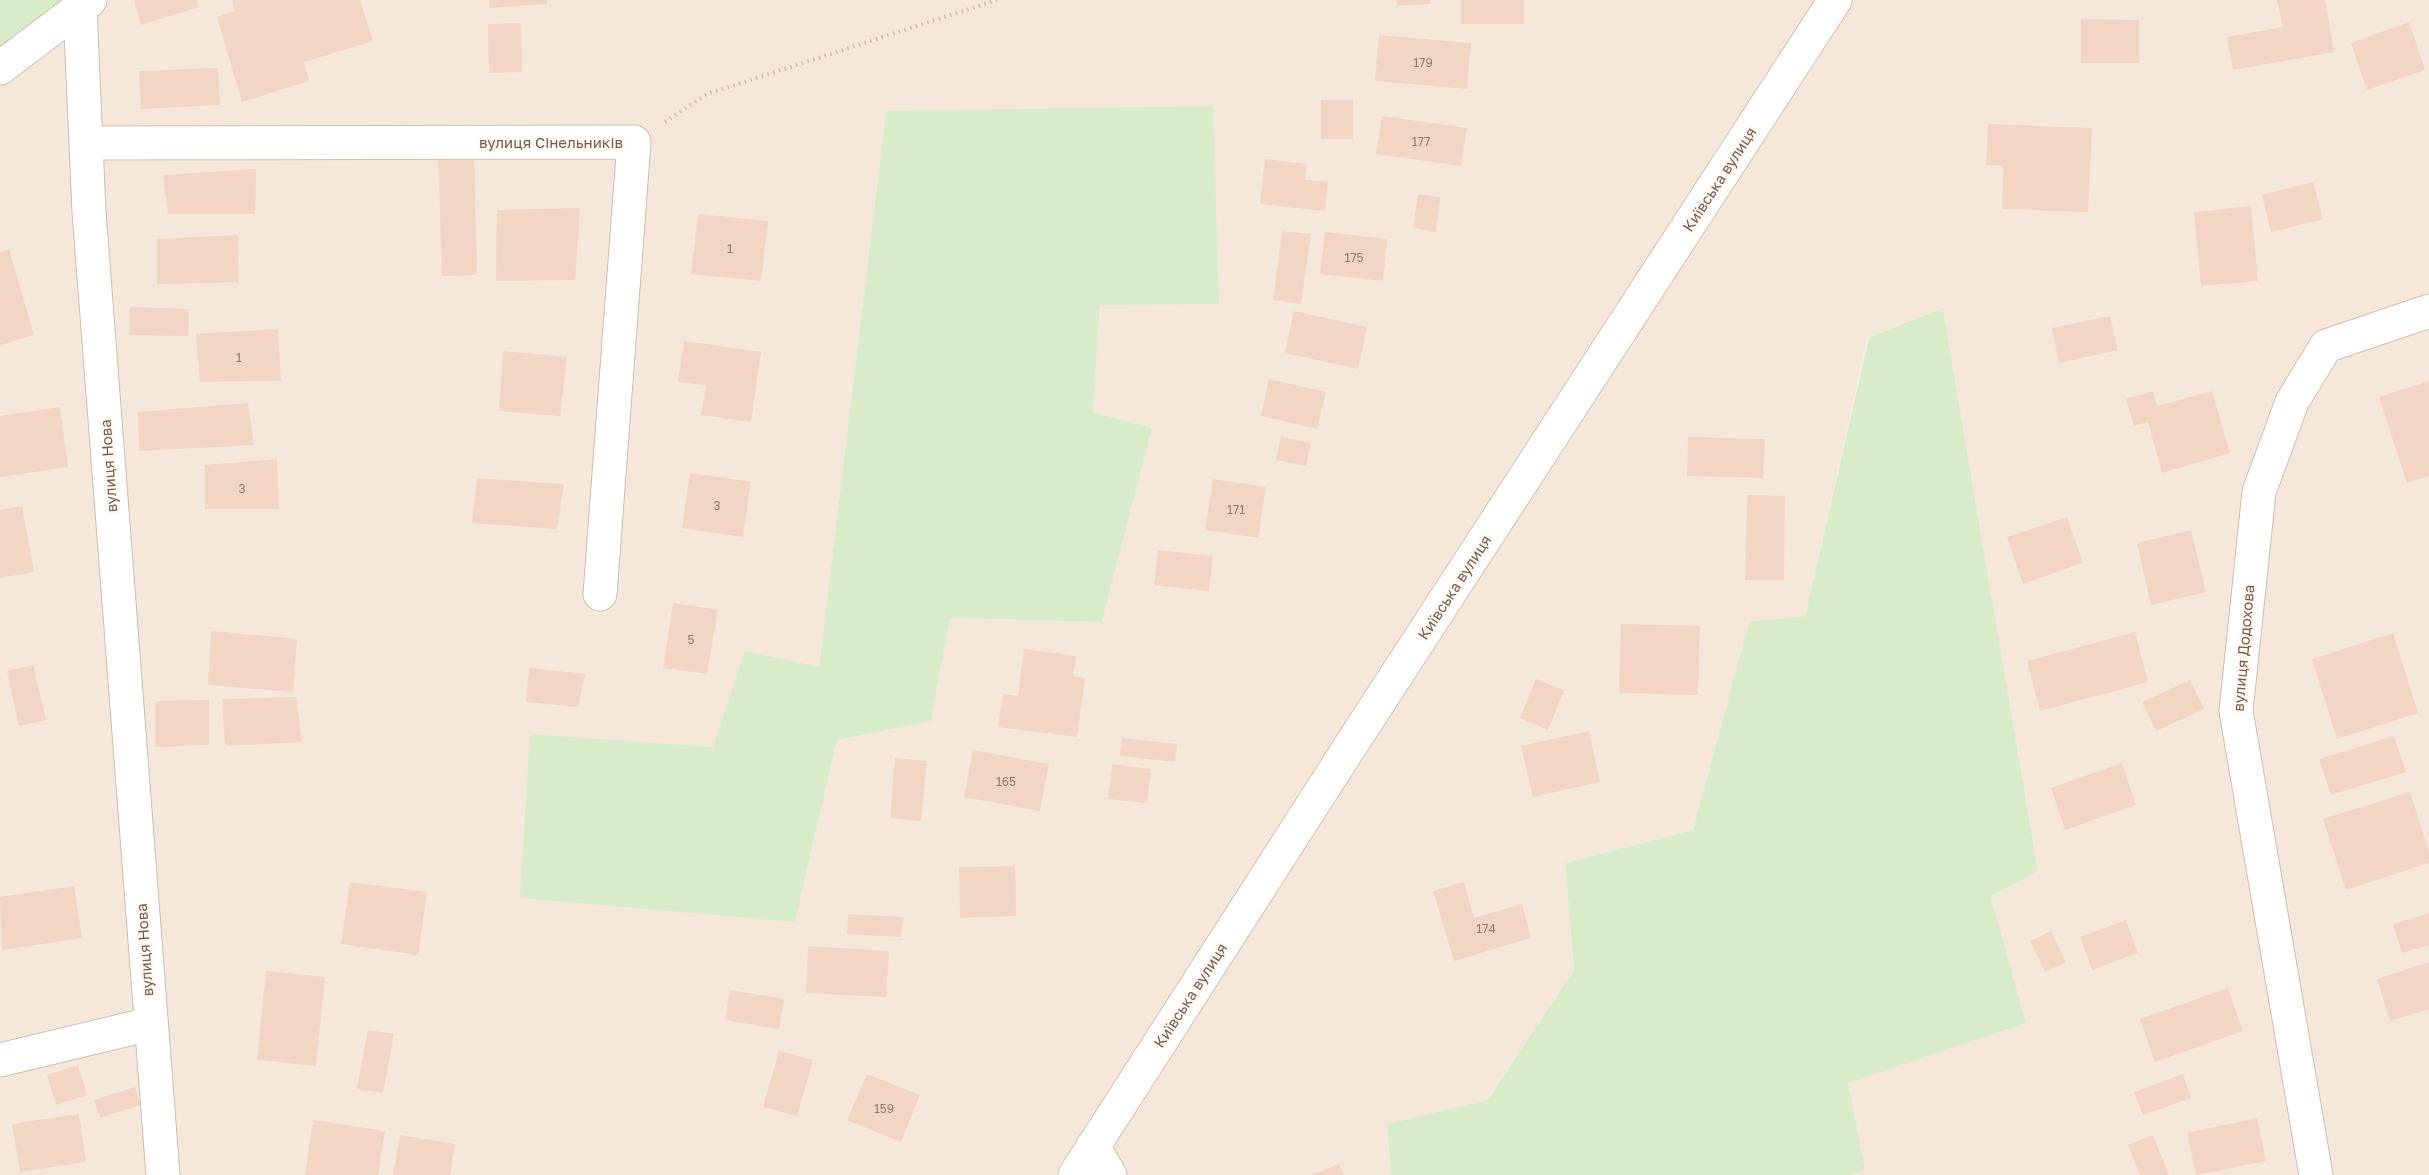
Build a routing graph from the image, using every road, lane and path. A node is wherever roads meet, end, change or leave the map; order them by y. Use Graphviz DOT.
graph roads {
  1 [pos="997,0"];
  2 [pos="1835,0"];
  3 [pos="85,4"];
  4 [pos="0,68"];
  5 [pos="634,142"];
  6 [pos="88,143"];
  7 [pos="2429,311"];
  8 [pos="600,594"];
  9 [pos="150,1024"];
  10 [pos="0,1060"];
  11 [pos="1093,1146"];
  12 [pos="163,1175"];
  13 [pos="1076,1175"];
  14 [pos="1110,1175"];
  15 [pos="2316,1175"];
  1 -- 5 [label="path"];
  2 -- 11 [label="street, Київська вулиця"];
  3 -- 4 [label="street, вулиця Нова"];
  3 -- 6 [label="street, вулиця Нова"];
  5 -- 6 [label="street, вулиця Сінельників"];
  5 -- 8 [label="street, вулиця Сінельників"];
  6 -- 9 [label="street, вулиця Нова"];
  7 -- 15 [label="street, вулиця Додохова"];
  9 -- 10 [label="street"];
  9 -- 12 [label="street, вулиця Нова"];
  11 -- 13 [label="street, Київська вулиця"];
  11 -- 14 [label="street"];
}
